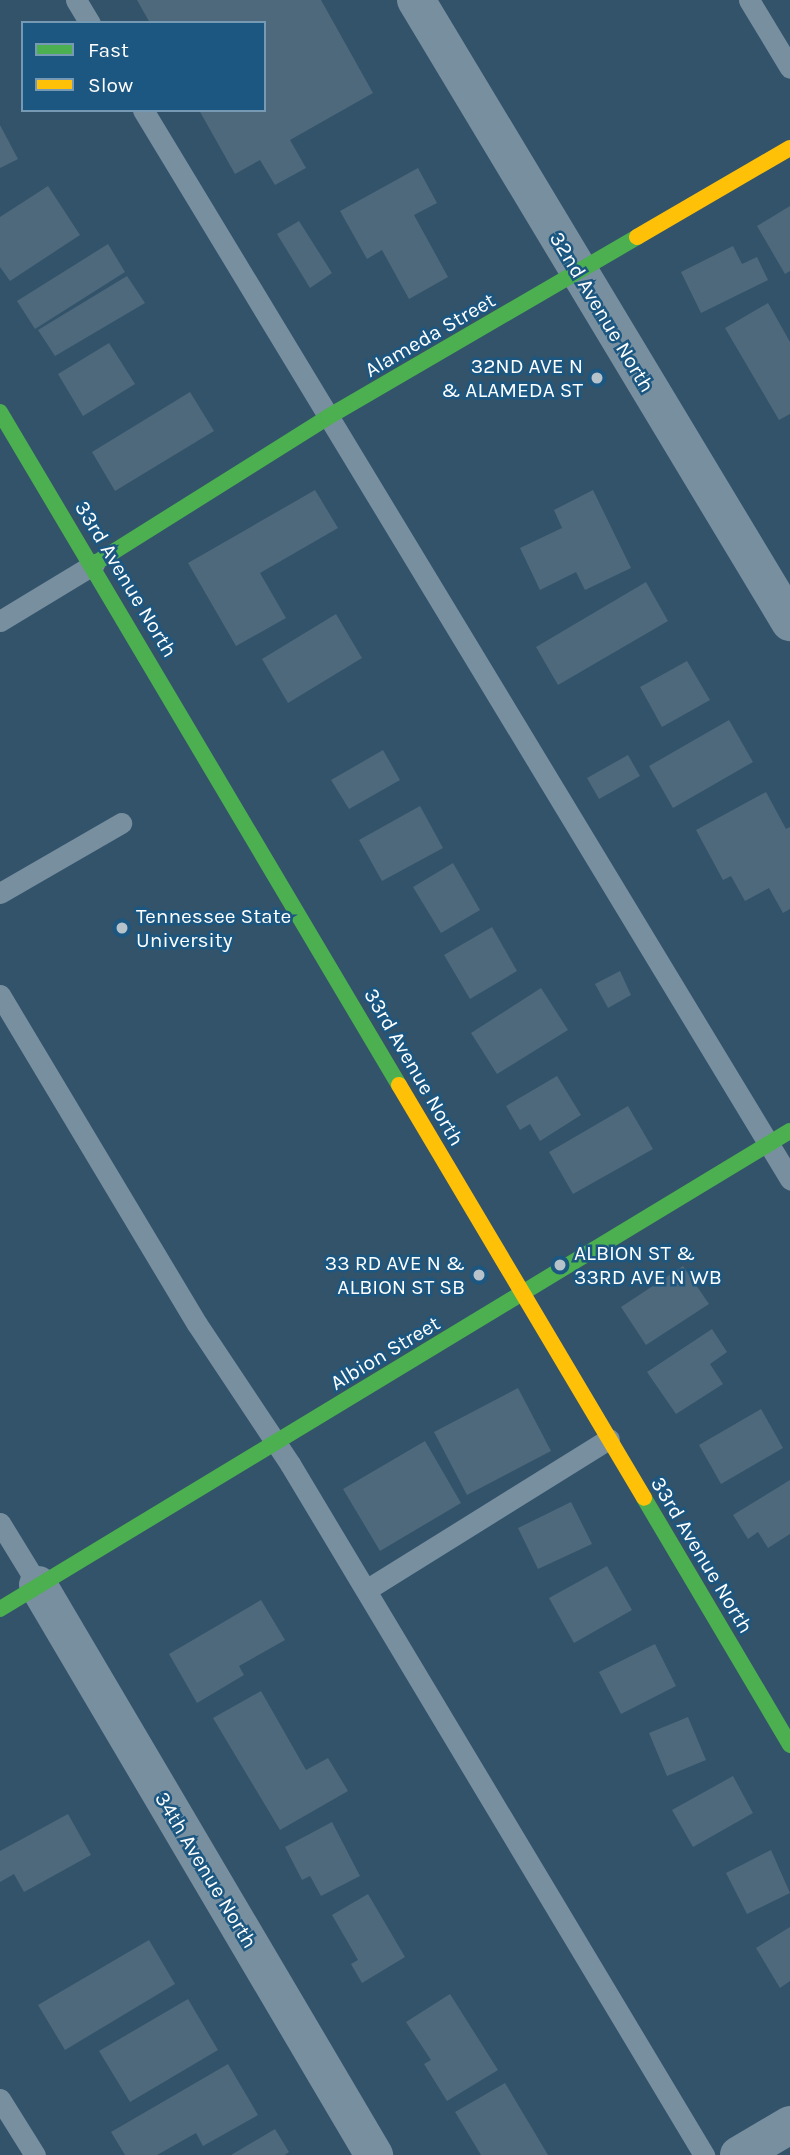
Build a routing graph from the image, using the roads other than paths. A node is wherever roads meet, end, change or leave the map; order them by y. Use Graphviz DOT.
graph roads {
  1 [pos="76,0"];
  2 [pos="416,0"];
  3 [pos="749,0"];
  4 [pos="89,21"];
  5 [pos="790,68"];
  6 [pos="144,112"];
  7 [pos="790,148"];
  8 [pos="578,274"];
  9 [pos="0,412"];
  10 [pos="328,418"];
  11 [pos="94,564"];
  12 [pos="0,621"];
  13 [pos="790,622"];
  14 [pos="121,823"];
  15 [pos="0,893"];
  16 [pos="0,995"];
  17 [pos="790,1131"];
  18 [pos="769,1143"];
  19 [pos="790,1179"];
  20 [pos="523,1294"];
  21 [pos="609,1439"];
  22 [pos="276,1443"];
  23 [pos="0,1523"];
  24 [pos="38,1585"];
  25 [pos="366,1590"];
  26 [pos="0,1609"];
  27 [pos="790,1745"];
  28 [pos="0,2099"];
  29 [pos="790,2125"];
  30 [pos="35,2155"];
  31 [pos="374,2155"];
  32 [pos="704,2155"];
  33 [pos="739,2155"];
  1 -- 4 [label="lane"];
  2 -- 8 [label="street, 32nd Avenue North"];
  3 -- 5 [label="lane"];
  6 -- 10 [label="lane"];
  7 -- 8 [label="street, Alameda Street"];
  8 -- 10 [label="street, Alameda Street"];
  8 -- 13 [label="street, 32nd Avenue North"];
  9 -- 11 [label="street, 33rd Avenue North"];
  10 -- 11 [label="street, Alameda Street"];
  10 -- 18 [label="lane"];
  11 -- 12 [label="lane"];
  11 -- 20 [label="street, 33rd Avenue North"];
  14 -- 15 [label="lane"];
  16 -- 22 [label="lane"];
  17 -- 18 [label="street, Albion Street"];
  18 -- 19 [label="lane"];
  18 -- 20 [label="street, Albion Street"];
  20 -- 21 [label="street, 33rd Avenue North"];
  20 -- 22 [label="street, Albion Street"];
  21 -- 25 [label="lane"];
  21 -- 27 [label="street, 33rd Avenue North"];
  22 -- 24 [label="street, Albion Street"];
  22 -- 25 [label="lane"];
  23 -- 24 [label="lane"];
  24 -- 26 [label="street, Albion Street"];
  24 -- 31 [label="street, 34th Avenue North"];
  25 -- 32 [label="lane"];
  28 -- 30 [label="lane"];
  29 -- 33 [label="street"];
}
